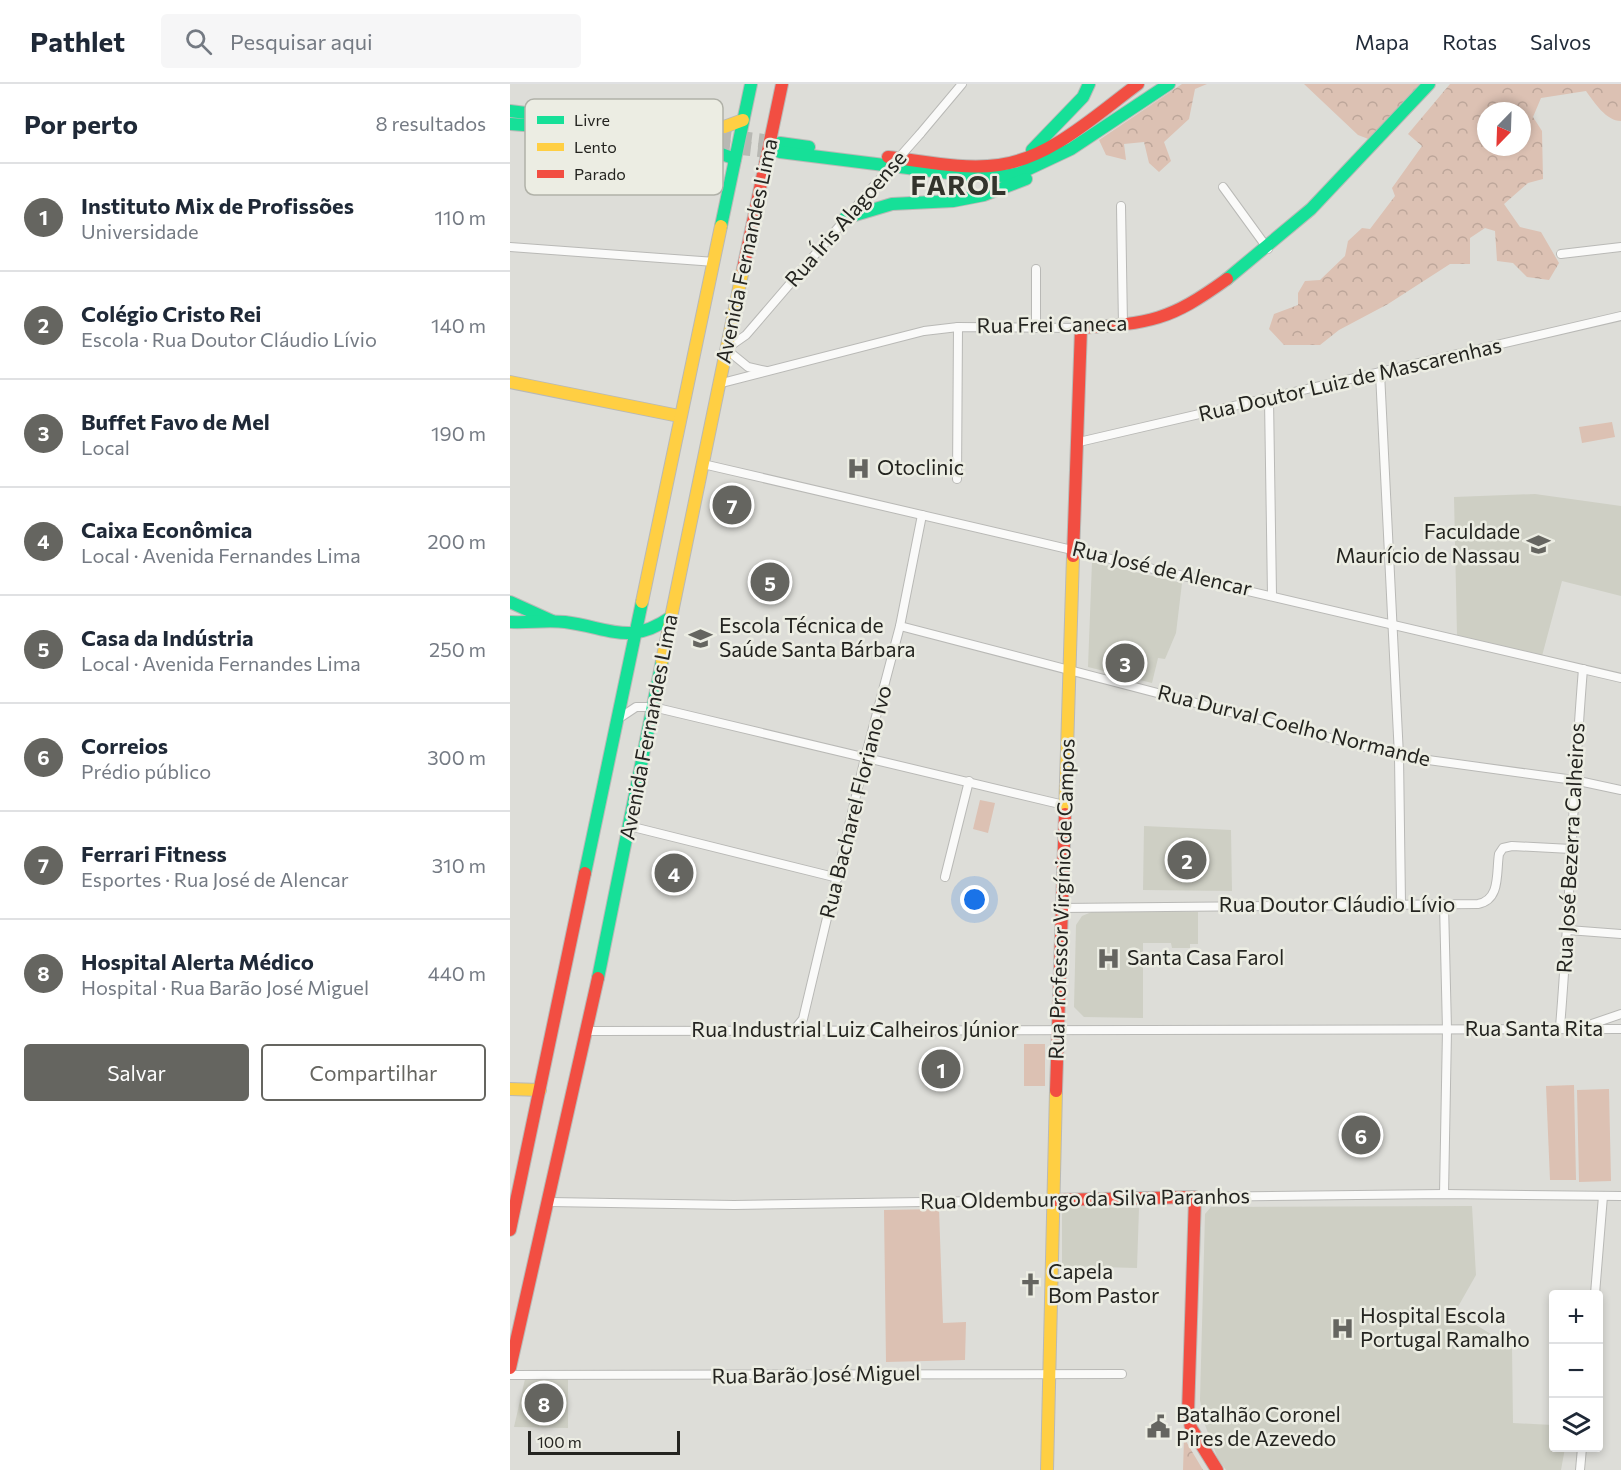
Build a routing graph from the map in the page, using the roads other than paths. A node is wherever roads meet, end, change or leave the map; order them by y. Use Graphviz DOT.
graph roads {
  1 [pos="751,84"];
  2 [pos="782,84"];
  3 [pos="962,84"];
  4 [pos="1089,84"];
  5 [pos="1138,84"];
  6 [pos="1170,84"];
  7 [pos="1429,84"];
  8 [pos="510,111"];
  9 [pos="525,116"];
  10 [pos="743,120"];
  11 [pos="525,122"];
  12 [pos="510,124"];
  13 [pos="723,127"];
  14 [pos="1071,149"];
  15 [pos="723,155"];
  16 [pos="735,159"];
  17 [pos="1024,160"];
  18 [pos="873,187"];
  19 [pos="1223,187"];
  20 [pos="883,206"];
  21 [pos="1120,206"];
  22 [pos="845,218"];
  23 [pos="510,247"];
  24 [pos="1621,247"];
  25 [pos="1268,249"];
  26 [pos="1561,254"];
  27 [pos="715,262"];
  28 [pos="1036,269"];
  29 [pos="1621,316"];
  30 [pos="1123,325"];
  31 [pos="958,327"];
  32 [pos="1036,328"];
  33 [pos="1081,328"];
  34 [pos="726,349"];
  35 [pos="770,371"];
  36 [pos="1380,373"];
  37 [pos="510,382"];
  38 [pos="718,384"];
  39 [pos="1269,399"];
  40 [pos="680,416"];
  41 [pos="1079,442"];
  42 [pos="703,464"];
  43 [pos="957,479"];
  44 [pos="922,515"];
  45 [pos="1072,548"];
  46 [pos="1272,595"];
  47 [pos="510,602"];
  48 [pos="670,617"];
  49 [pos="552,621"];
  50 [pos="510,622"];
  51 [pos="900,626"];
  52 [pos="1393,627"];
  53 [pos="634,636"];
  54 [pos="1583,669"];
  55 [pos="1071,671"];
  56 [pos="1621,678"];
  57 [pos="653,707"];
  58 [pos="617,720"];
  59 [pos="1399,756"];
  60 [pos="865,758"];
  61 [pos="1574,780"];
  62 [pos="969,781"];
  63 [pos="1621,790"];
  64 [pos="1064,805"];
  65 [pos="629,826"];
  66 [pos="1571,849"];
  67 [pos="945,877"];
  68 [pos="838,878"];
  69 [pos="1401,903"];
  70 [pos="1444,904"];
  71 [pos="1061,908"];
  72 [pos="1568,930"];
  73 [pos="1621,934"];
  74 [pos="1621,1014"];
  75 [pos="804,1019"];
  76 [pos="1560,1027"];
  77 [pos="1580,1028"];
  78 [pos="1057,1029"];
  79 [pos="1621,1029"];
  80 [pos="1447,1030"];
  81 [pos="793,1031"];
  82 [pos="815,1031"];
  83 [pos="587,1032"];
  84 [pos="510,1089"];
  85 [pos="540,1090"];
  86 [pos="1444,1194"];
  87 [pos="1603,1196"];
  88 [pos="1621,1196"];
  89 [pos="1195,1197"];
  90 [pos="513,1200"];
  91 [pos="1052,1200"];
  92 [pos="549,1202"];
  93 [pos="510,1230"];
  94 [pos="1595,1290"];
  95 [pos="510,1368"];
  96 [pos="1049,1372"];
  97 [pos="1122,1374"];
  98 [pos="510,1375"];
  99 [pos="1582,1452"];
  100 [pos="1047,1470"];
  101 [pos="1217,1470"];
  102 [pos="1580,1470"];
  1 -- 10 [label="main road, Avenida Fernandes Lima"];
  2 -- 34 [label="main road, Avenida Fernandes Lima"];
  3 -- 18 [label="street, Rua Íris Alagoense, bridge"];
  4 -- 17 [label="main road"];
  5 -- 17 [label="main road"];
  6 -- 14 [label="main road"];
  7 -- 25 [label="main road, Rua Frei Caneca"];
  8 -- 9 [label="main road"];
  10 -- 13 [label="main road"];
  10 -- 16 [label="main road, Avenida Fernandes Lima"];
  11 -- 12 [label="main road"];
  14 -- 17 [label="main road"];
  14 -- 20 [label="main road"];
  15 -- 16 [label="main road"];
  16 -- 27 [label="main road, Avenida Fernandes Lima"];
  18 -- 20 [label="main road"];
  18 -- 22 [label="street, Rua Íris Alagoense"];
  19 -- 25 [label="street"];
  20 -- 22 [label="main road"];
  21 -- 30 [label="street"];
  22 -- 34 [label="street, Rua Íris Alagoense"];
  23 -- 27 [label="street"];
  24 -- 26 [label="street"];
  25 -- 30 [label="main road, Rua Frei Caneca"];
  27 -- 40 [label="main road, Avenida Fernandes Lima"];
  28 -- 32 [label="street"];
  29 -- 36 [label="street, Rua Doutor Luiz de Mascarenhas"];
  30 -- 33 [label="main road, Rua Frei Caneca"];
  31 -- 32 [label="street, Rua Frei Caneca"];
  31 -- 35 [label="street, Rua Frei Caneca"];
  31 -- 43 [label="street"];
  32 -- 33 [label="street, Rua Frei Caneca"];
  33 -- 41 [label="main road, Rua Professor Virgínio de Campos"];
  34 -- 35 [label="street"];
  34 -- 38 [label="main road, Avenida Fernandes Lima"];
  35 -- 38 [label="street, Rua Frei Caneca"];
  36 -- 39 [label="street, Rua Doutor Luiz de Mascarenhas"];
  36 -- 52 [label="street"];
  37 -- 40 [label="main road"];
  38 -- 42 [label="main road, Avenida Fernandes Lima"];
  39 -- 41 [label="street, Rua Doutor Luiz de Mascarenhas"];
  39 -- 46 [label="street"];
  40 -- 53 [label="main road, Avenida Fernandes Lima"];
  41 -- 45 [label="main road, Rua Professor Virgínio de Campos"];
  42 -- 44 [label="street, Rua José de Alencar"];
  42 -- 48 [label="main road, Avenida Fernandes Lima"];
  44 -- 45 [label="street, Rua José de Alencar"];
  44 -- 51 [label="street, Rua Bacharel Floriano Ivo"];
  45 -- 46 [label="street, Rua José de Alencar"];
  45 -- 55 [label="main road, Rua Professor Virgínio de Campos"];
  46 -- 52 [label="street, Rua José de Alencar"];
  47 -- 49 [label="main road"];
  48 -- 53 [label="main road"];
  48 -- 57 [label="main road, Avenida Fernandes Lima"];
  49 -- 50 [label="main road"];
  49 -- 53 [label="main road"];
  51 -- 55 [label="street, Rua Durval Coelho Normande"];
  51 -- 60 [label="street, Rua Bacharel Floriano Ivo"];
  52 -- 54 [label="street, Rua José de Alencar"];
  52 -- 59 [label="street"];
  53 -- 58 [label="main road, Avenida Fernandes Lima"];
  54 -- 56 [label="street, Rua José de Alencar"];
  54 -- 61 [label="street, Rua José Bezerra Calheiros"];
  55 -- 59 [label="street, Rua Durval Coelho Normande"];
  55 -- 64 [label="main road, Rua Professor Virgínio de Campos"];
  57 -- 58 [label="street"];
  57 -- 60 [label="street"];
  57 -- 65 [label="main road, Avenida Fernandes Lima"];
  58 -- 85 [label="main road, Avenida Fernandes Lima"];
  59 -- 61 [label="street, Rua Durval Coelho Normande"];
  59 -- 69 [label="street"];
  60 -- 62 [label="street"];
  60 -- 68 [label="street, Rua Bacharel Floriano Ivo"];
  61 -- 63 [label="street, Rua Durval Coelho Normande"];
  61 -- 66 [label="street, Rua José Bezerra Calheiros"];
  62 -- 64 [label="street"];
  62 -- 67 [label="street"];
  64 -- 71 [label="main road, Rua Professor Virgínio de Campos"];
  65 -- 68 [label="street"];
  65 -- 83 [label="main road, Avenida Fernandes Lima"];
  66 -- 70 [label="street, Rua Doutor Cláudio Lívio"];
  66 -- 72 [label="street, Rua José Bezerra Calheiros"];
  68 -- 75 [label="street, Rua Bacharel Floriano Ivo"];
  69 -- 70 [label="street, Rua Doutor Cláudio Lívio"];
  69 -- 71 [label="street, Rua Doutor Cláudio Lívio"];
  70 -- 80 [label="street"];
  71 -- 78 [label="main road, Rua Professor Virgínio de Campos"];
  72 -- 73 [label="street"];
  72 -- 76 [label="street, Rua José Bezerra Calheiros"];
  74 -- 77 [label="street"];
  75 -- 81 [label="street, Rua Bacharel Floriano Ivo"];
  75 -- 82 [label="street"];
  76 -- 77 [label="street, Rua Santa Rita"];
  76 -- 80 [label="street, Rua Santa Rita"];
  77 -- 79 [label="street, Rua Santa Rita"];
  78 -- 80 [label="street, Rua Industrial Luiz Calheiros Júnior"];
  78 -- 82 [label="street, Rua Industrial Luiz Calheiros Júnior"];
  78 -- 91 [label="main road, Rua Professor Virgínio de Campos"];
  80 -- 86 [label="street"];
  81 -- 82 [label="street, Rua Industrial Luiz Calheiros Júnior"];
  81 -- 83 [label="street, Rua Industrial Luiz Calheiros Júnior"];
  83 -- 92 [label="main road, Avenida Fernandes Lima"];
  84 -- 85 [label="main road"];
  85 -- 90 [label="main road, Avenida Fernandes Lima"];
  86 -- 87 [label="street, Rua Oldemburgo da Silva Paranhos"];
  86 -- 89 [label="street, Rua Oldemburgo da Silva Paranhos"];
  87 -- 88 [label="street, Rua Oldemburgo da Silva Paranhos"];
  87 -- 94 [label="street"];
  89 -- 91 [label="main road, Rua Oldemburgo da Silva Paranhos"];
  89 -- 101 [label="main road"];
  90 -- 93 [label="main road, Avenida Fernandes Lima"];
  91 -- 92 [label="street, Rua Oldemburgo da Silva Paranhos"];
  91 -- 96 [label="main road, Rua Professor Virgínio de Campos"];
  92 -- 95 [label="main road, Avenida Fernandes Lima"];
  96 -- 97 [label="street, Rua Barão José Miguel"];
  96 -- 98 [label="street, Rua Barão José Miguel"];
  96 -- 100 [label="main road, Rua Professor Virgínio de Campos"];
  99 -- 102 [label="street"];
}
